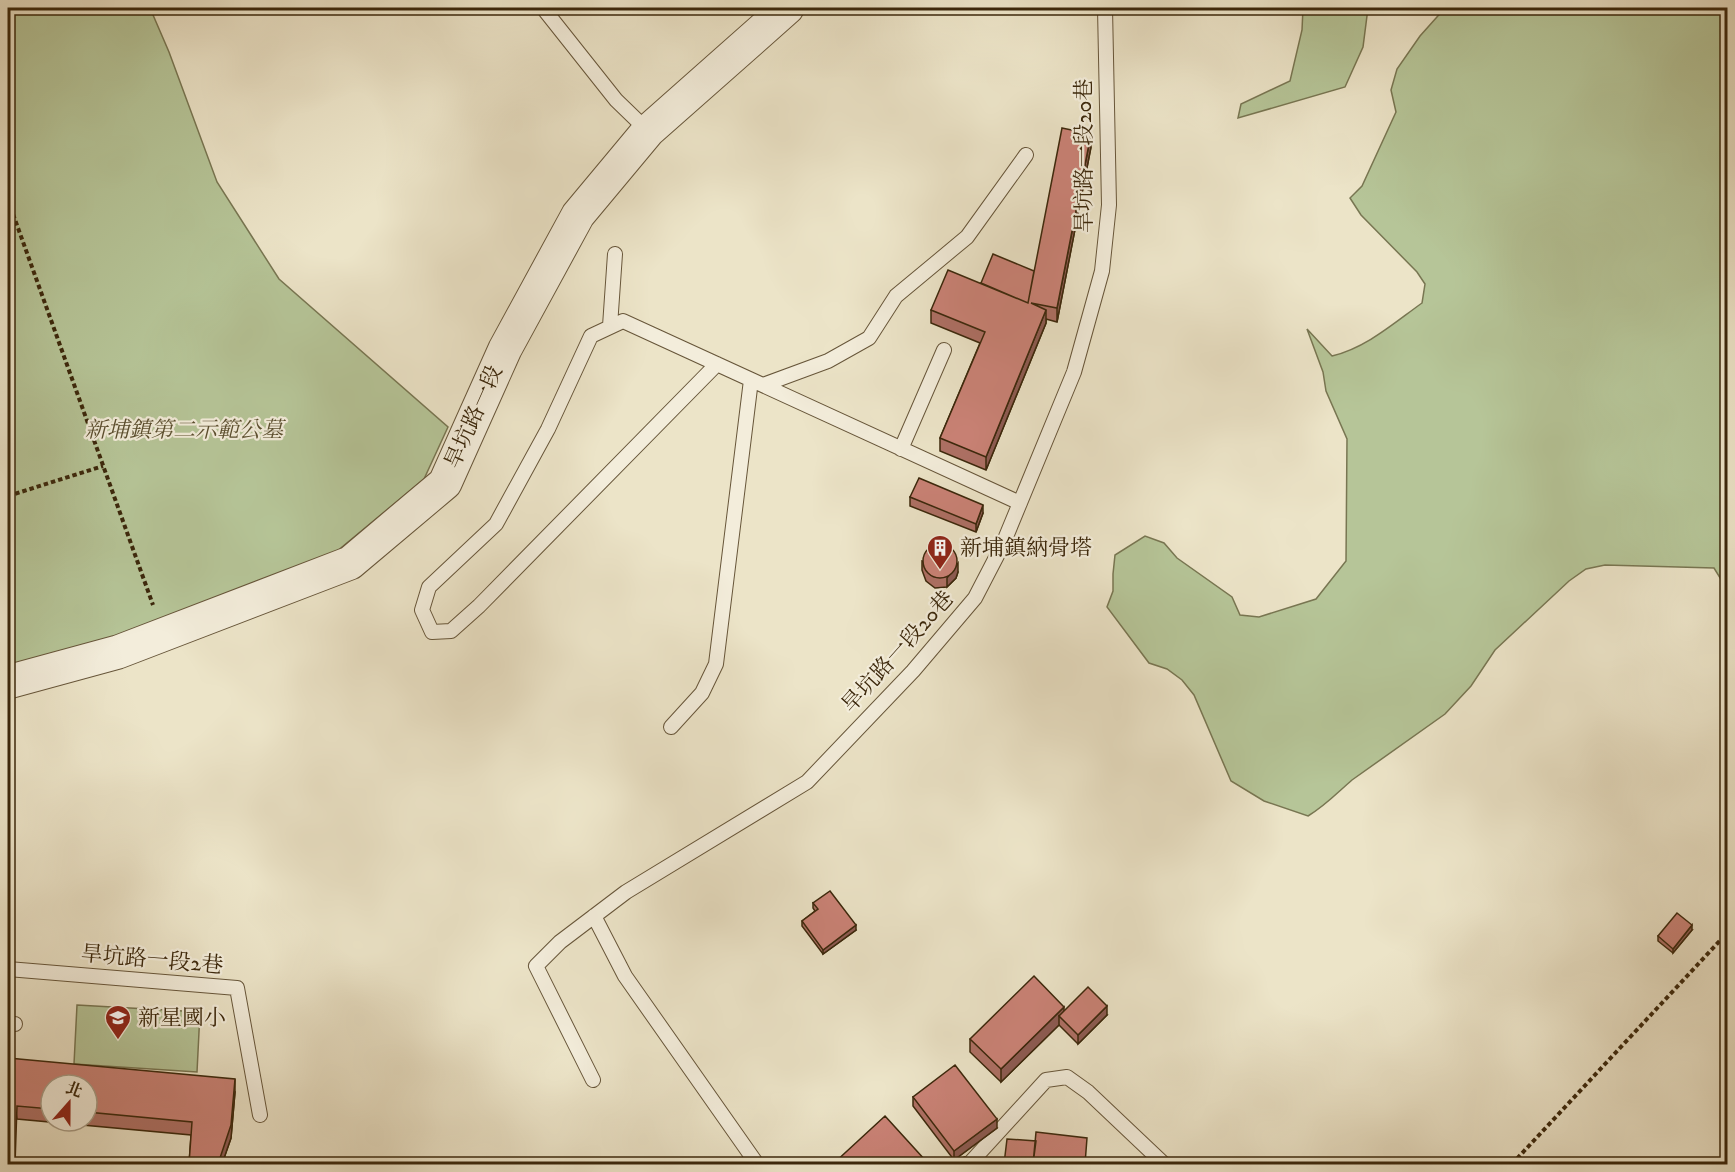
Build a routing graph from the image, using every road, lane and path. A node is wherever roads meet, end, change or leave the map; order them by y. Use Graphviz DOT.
graph roads {
  1 [pos="543,8"];
  2 [pos="787,8"];
  3 [pos="1105,8"];
  4 [pos="648,131"];
  5 [pos="1026,155"];
  6 [pos="8,200"];
  7 [pos="615,254"];
  8 [pos="610,326"];
  9 [pos="944,350"];
  10 [pos="717,364"];
  11 [pos="757,383"];
  12 [pos="901,449"];
  13 [pos="103,466"];
  14 [pos="8,495"];
  15 [pos="1020,503"];
  16 [pos="164,634"];
  17 [pos="8,682"];
  18 [pos="671,727"];
  19 [pos="594,916"];
  20 [pos="1728,932"];
  21 [pos="8,969"];
  22 [pos="593,1080"];
  23 [pos="260,1115"];
  24 [pos="757,1164"];
  25 [pos="966,1164"];
  26 [pos="1164,1164"];
  27 [pos="1512,1164"];
  1 -- 4 [label="lane"];
  2 -- 4 [label="street, 旱坑路一段"];
  3 -- 15 [label="lane, 旱坑路一段20巷"];
  4 -- 16 [label="street, 旱坑路一段"];
  5 -- 11 [label="lane"];
  6 -- 13 [label="path"];
  7 -- 8 [label="lane"];
  8 -- 10 [label="lane"];
  8 -- 10 [label="lane"];
  9 -- 12 [label="lane"];
  10 -- 11 [label="lane"];
  11 -- 12 [label="lane"];
  11 -- 18 [label="lane"];
  12 -- 15 [label="lane"];
  13 -- 14 [label="path"];
  13 -- 16 [label="path"];
  15 -- 19 [label="lane, 旱坑路一段20巷"];
  16 -- 17 [label="street, 旱坑路一段"];
  19 -- 22 [label="lane, 旱坑路一段20巷"];
  19 -- 24 [label="lane"];
  20 -- 27 [label="path"];
  21 -- 23 [label="lane, 旱坑路一段2巷"];
  25 -- 26 [label="lane"];
}
